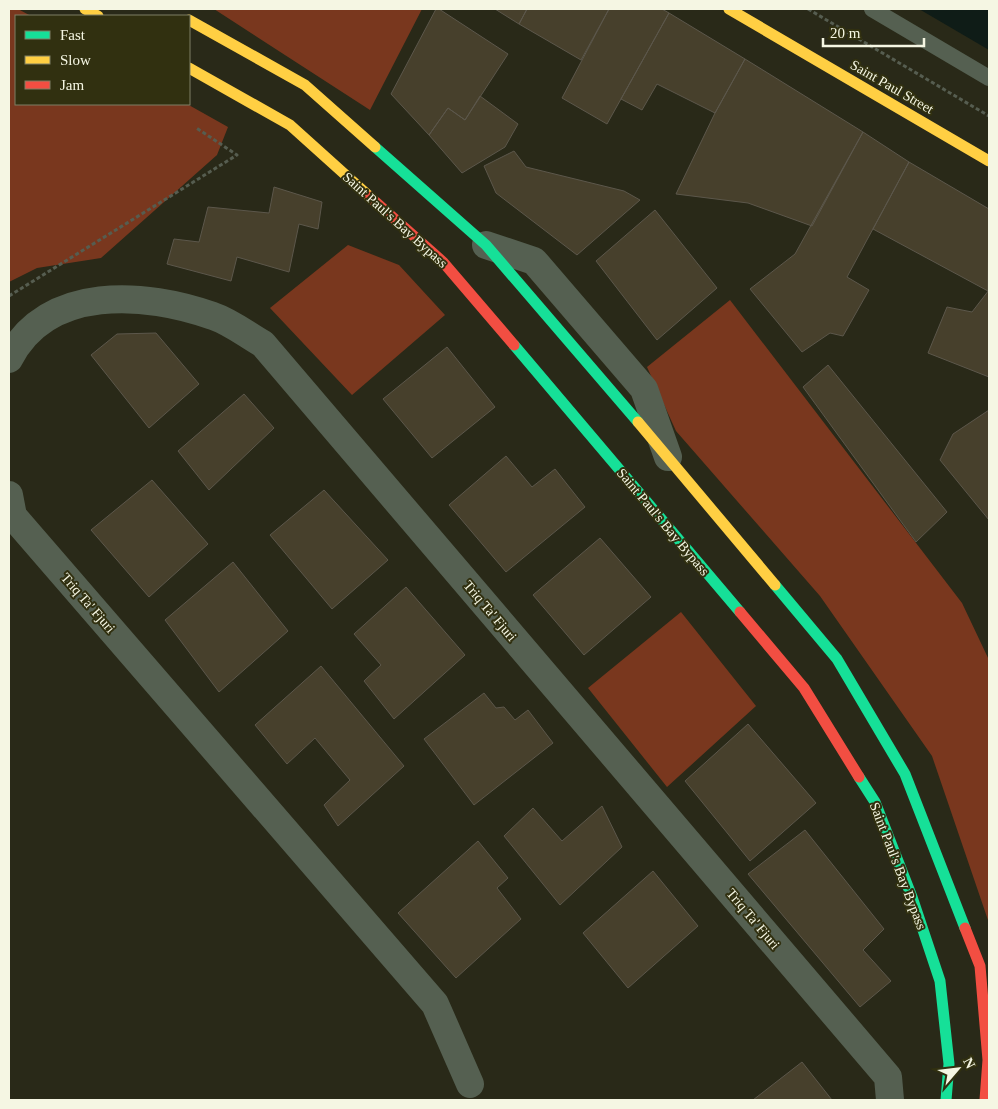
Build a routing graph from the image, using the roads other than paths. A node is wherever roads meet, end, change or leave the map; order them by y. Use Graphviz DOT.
graph roads {
  1 [pos="85,9"];
  2 [pos="729,9"];
  3 [pos="872,9"];
  4 [pos="96,15"];
  5 [pos="190,21"];
  6 [pos="190,69"];
  7 [pos="989,78"];
  8 [pos="989,161"];
  9 [pos="486,245"];
  10 [pos="9,359"];
  11 [pos="668,457"];
  12 [pos="9,495"];
  13 [pos="470,1084"];
  14 [pos="890,1100"];
  15 [pos="946,1100"];
  16 [pos="986,1100"];
  1 -- 4 [label="main road"];
  2 -- 8 [label="main road, Saint Paul Street"];
  3 -- 7 [label="lane"];
  5 -- 9 [label="main road"];
  6 -- 15 [label="main road, Saint Paul's Bay Bypass"];
  9 -- 11 [label="street"];
  10 -- 14 [label="street, Triq Ta' Fjuri"];
  11 -- 16 [label="main road"];
  12 -- 13 [label="street, Triq Ta' Fjuri"];
}
